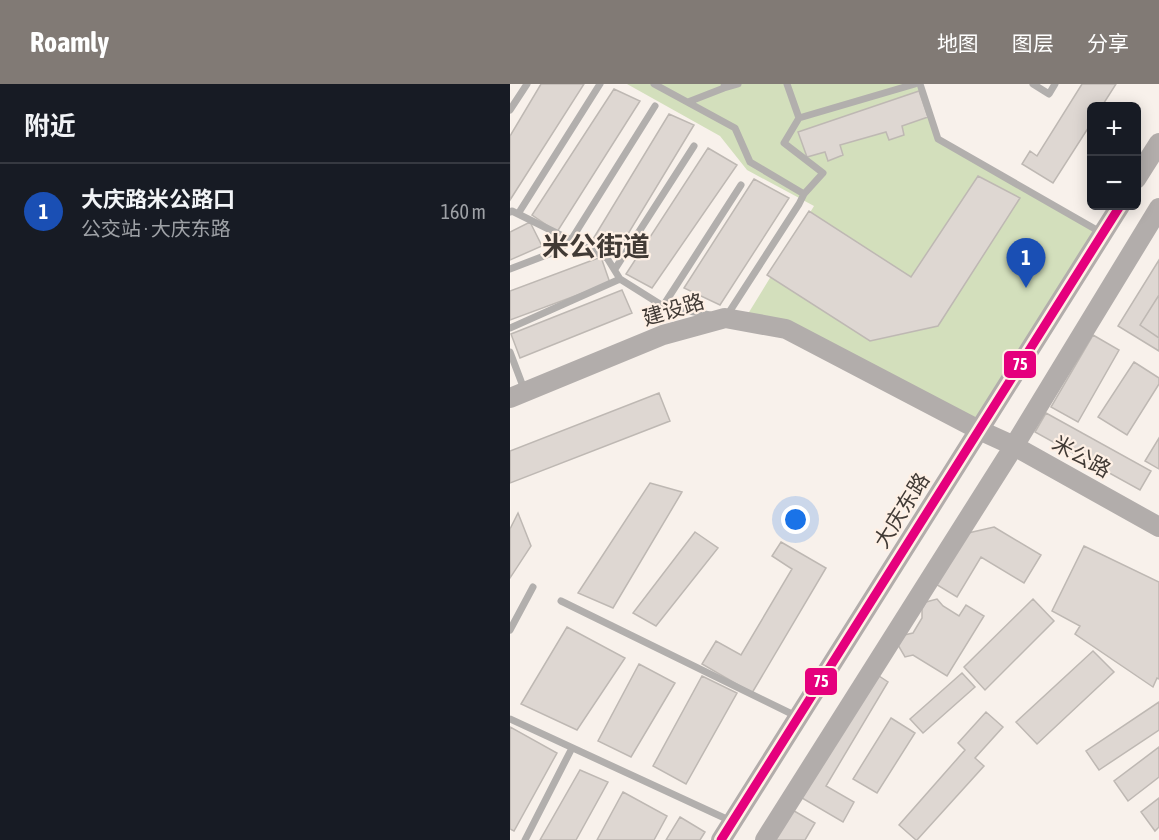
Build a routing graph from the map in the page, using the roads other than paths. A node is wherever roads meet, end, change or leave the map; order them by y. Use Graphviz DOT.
graph roads {
  1 [pos="527,84"];
  2 [pos="600,84"];
  3 [pos="654,84"];
  4 [pos="738,84"];
  5 [pos="787,84"];
  6 [pos="915,84"];
  7 [pos="920,84"];
  8 [pos="1033,84"];
  9 [pos="1055,84"];
  10 [pos="724,86"];
  11 [pos="688,102"];
  12 [pos="655,106"];
  13 [pos="510,110"];
  14 [pos="799,118"];
  15 [pos="1159,143"];
  16 [pos="694,146"];
  17 [pos="1141,172"];
  18 [pos="741,185"];
  19 [pos="804,194"];
  20 [pos="1159,208"];
  21 [pos="1117,210"];
  22 [pos="514,213"];
  23 [pos="1102,233"];
  24 [pos="571,240"];
  25 [pos="510,269"];
  26 [pos="615,269"];
  27 [pos="620,279"];
  28 [pos="663,306"];
  29 [pos="725,318"];
  30 [pos="510,328"];
  31 [pos="510,352"];
  32 [pos="518,395"];
  33 [pos="979,430"];
  34 [pos="1014,446"];
  35 [pos="1159,527"];
  36 [pos="533,587"];
  37 [pos="561,601"];
  38 [pos="510,630"];
  39 [pos="798,718"];
  40 [pos="510,719"];
  41 [pos="572,748"];
  42 [pos="733,822"];
  43 [pos="525,840"];
  44 [pos="721,840"];
  45 [pos="765,840"];
  1 -- 13 [label="lane"];
  2 -- 22 [label="lane"];
  3 -- 11 [label="lane"];
  4 -- 10 [label="lane"];
  5 -- 14 [label="lane"];
  6 -- 14 [label="lane"];
  7 -- 23 [label="lane"];
  8 -- 9 [label="lane"];
  10 -- 11 [label="lane"];
  11 -- 19 [label="lane"];
  12 -- 24 [label="lane"];
  14 -- 19 [label="lane"];
  15 -- 17 [label="main road"];
  16 -- 26 [label="lane"];
  18 -- 28 [label="lane"];
  19 -- 29 [label="lane"];
  20 -- 34 [label="main road"];
  21 -- 23 [label="main road, 大庆东路"];
  22 -- 24 [label="lane"];
  23 -- 33 [label="main road, 大庆东路"];
  24 -- 25 [label="lane"];
  24 -- 26 [label="lane"];
  26 -- 27 [label="lane"];
  27 -- 28 [label="lane"];
  27 -- 30 [label="lane"];
  28 -- 29 [label="lane"];
  29 -- 32 [label="main road, 建设路"];
  29 -- 33 [label="main road, 建设路"];
  31 -- 32 [label="lane"];
  33 -- 34 [label="main road, 米公路"];
  33 -- 39 [label="main road, 大庆东路"];
  34 -- 35 [label="main road, 米公路"];
  34 -- 45 [label="main road"];
  36 -- 38 [label="lane"];
  37 -- 39 [label="lane"];
  39 -- 42 [label="main road, 大庆东路"];
  40 -- 41 [label="lane"];
  41 -- 42 [label="lane"];
  41 -- 43 [label="lane"];
  42 -- 44 [label="main road, 大庆东路"];
}
